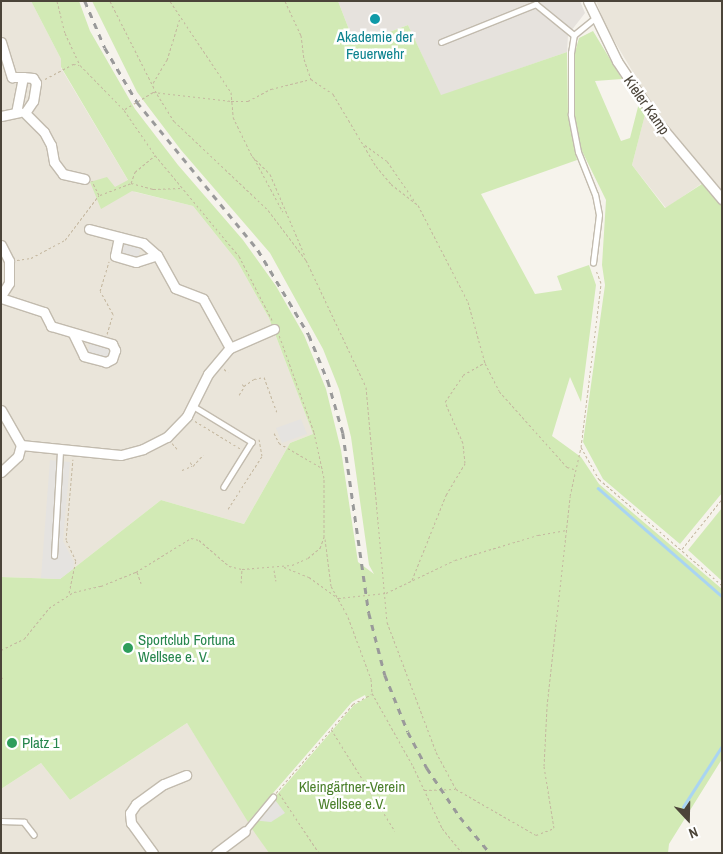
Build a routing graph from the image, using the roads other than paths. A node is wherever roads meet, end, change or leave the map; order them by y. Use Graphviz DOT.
graph roads {
  1 [pos="588,1"];
  2 [pos="595,18"];
  3 [pos="574,35"];
  4 [pos="1,42"];
  5 [pos="441,42"];
  6 [pos="23,78"];
  7 [pos="21,113"];
  8 [pos="1,116"];
  9 [pos="84,179"];
  10 [pos="722,198"];
  11 [pos="90,229"];
  12 [pos="119,237"];
  13 [pos="1,245"];
  14 [pos="157,255"];
  15 [pos="594,263"];
  16 [pos="1,297"];
  17 [pos="274,327"];
  18 [pos="73,333"];
  19 [pos="230,348"];
  20 [pos="193,406"];
  21 [pos="1,410"];
  22 [pos="21,445"];
  23 [pos="60,451"];
  24 [pos="1,472"];
  25 [pos="224,487"];
  26 [pos="54,556"];
  27 [pos="186,775"];
  28 [pos="273,797"];
  29 [pos="1,821"];
  30 [pos="245,831"];
  31 [pos="34,835"];
  32 [pos="153,853"];
  33 [pos="216,853"];
  1 -- 2 [label="street, Kieler Kamp"];
  2 -- 3 [label="lane"];
  2 -- 10 [label="street, Kieler Kamp"];
  3 -- 5 [label="lane"];
  3 -- 15 [label="lane"];
  4 -- 6 [label="street"];
  6 -- 7 [label="street"];
  6 -- 7 [label="street"];
  7 -- 8 [label="street"];
  7 -- 9 [label="street"];
  11 -- 12 [label="street"];
  12 -- 14 [label="street"];
  12 -- 14 [label="street"];
  13 -- 16 [label="street"];
  14 -- 19 [label="street"];
  16 -- 18 [label="street"];
  17 -- 19 [label="street"];
  18 -- 18 [label="street"];
  19 -- 20 [label="street"];
  20 -- 23 [label="street"];
  20 -- 25 [label="lane"];
  21 -- 22 [label="street"];
  22 -- 23 [label="street"];
  22 -- 24 [label="street"];
  23 -- 26 [label="lane"];
  27 -- 32 [label="street"];
  28 -- 30 [label="lane"];
  29 -- 31 [label="lane"];
  30 -- 33 [label="street"];
}
